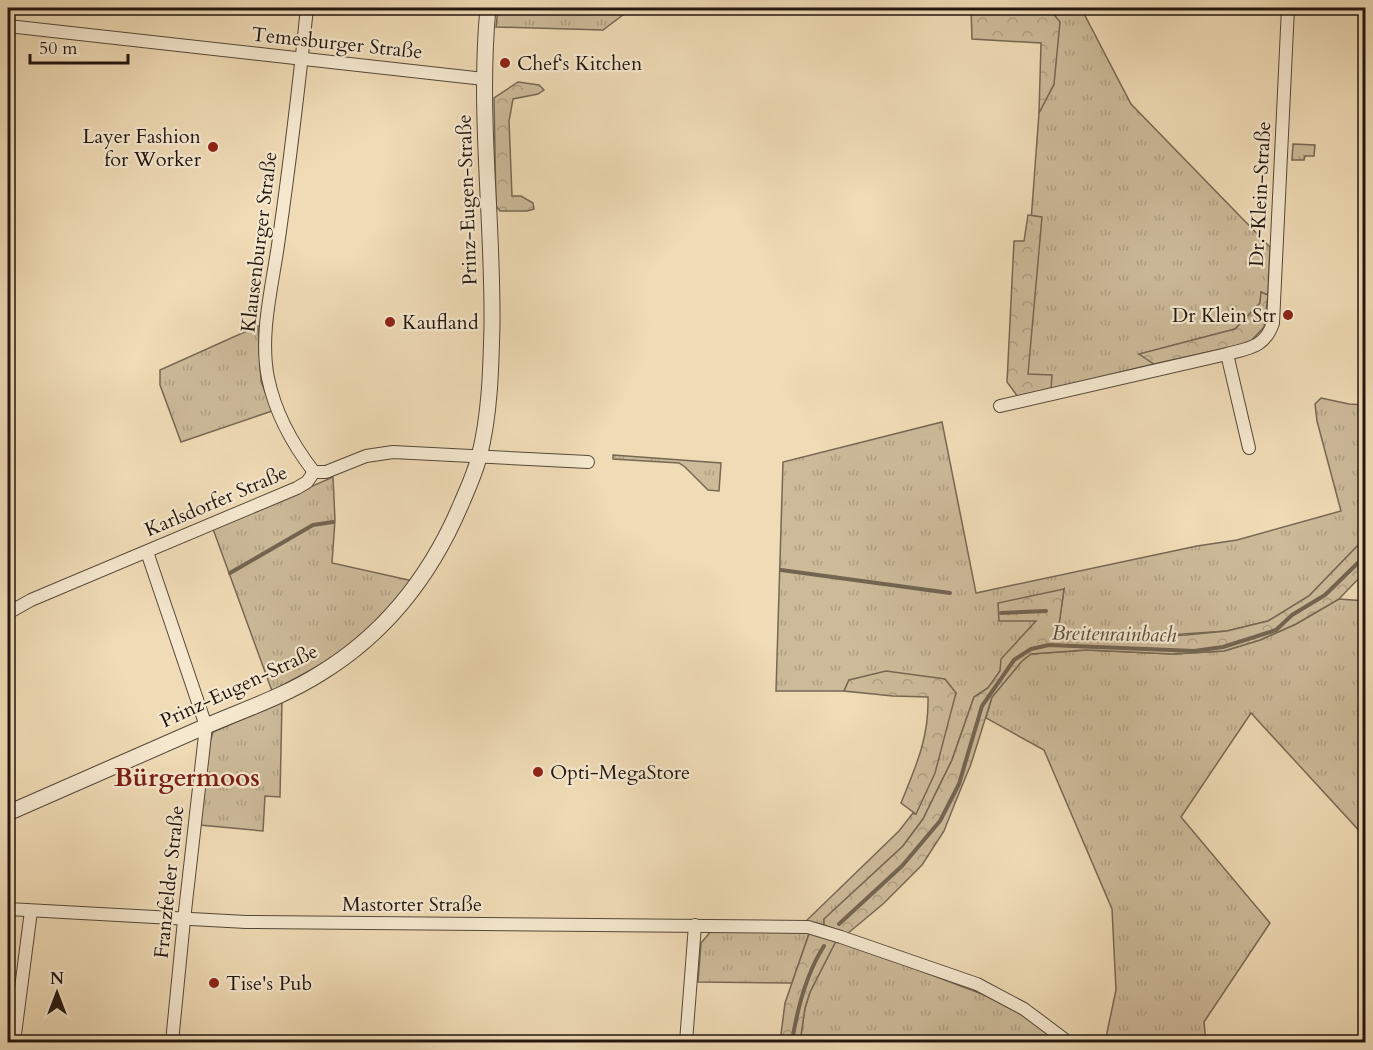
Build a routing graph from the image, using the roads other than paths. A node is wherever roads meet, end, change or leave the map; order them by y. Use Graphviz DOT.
graph roads {
  1 [pos="308,8"];
  2 [pos="488,8"];
  3 [pos="1288,8"];
  4 [pos="8,26"];
  5 [pos="302,59"];
  6 [pos="484,78"];
  7 [pos="1227,354"];
  8 [pos="1000,406"];
  9 [pos="1249,448"];
  10 [pos="479,457"];
  11 [pos="588,462"];
  12 [pos="314,472"];
  13 [pos="147,552"];
  14 [pos="8,613"];
  15 [pos="206,726"];
  16 [pos="8,813"];
  17 [pos="8,909"];
  18 [pos="31,911"];
  19 [pos="184,920"];
  20 [pos="695,926"];
  21 [pos="14,1042"];
  22 [pos="172,1042"];
  23 [pos="686,1042"];
  24 [pos="1068,1042"];
  1 -- 5 [label="street, Klausenburger Straße"];
  2 -- 6 [label="street, Prinz-Eugen-Straße"];
  3 -- 7 [label="street, Dr.-Klein-Straße"];
  4 -- 5 [label="street, Temesburger Straße"];
  5 -- 6 [label="street, Temesburger Straße"];
  5 -- 12 [label="street, Klausenburger Straße"];
  6 -- 10 [label="street, Prinz-Eugen-Straße"];
  7 -- 8 [label="street, Dr.-Klein-Straße"];
  7 -- 9 [label="street"];
  10 -- 11 [label="street, Karlsdorfer Straße"];
  10 -- 12 [label="street, Karlsdorfer Straße"];
  10 -- 15 [label="street, Prinz-Eugen-Straße"];
  12 -- 13 [label="street, Karlsdorfer Straße"];
  13 -- 14 [label="street, Karlsdorfer Straße"];
  13 -- 15 [label="street"];
  15 -- 16 [label="street, Prinz-Eugen-Straße"];
  15 -- 19 [label="street, Franzfelder Straße"];
  17 -- 18 [label="street, Mastorter Straße"];
  18 -- 19 [label="street, Mastorter Straße"];
  18 -- 21 [label="street"];
  19 -- 20 [label="street, Mastorter Straße"];
  19 -- 22 [label="street, Franzfelder Straße"];
  20 -- 23 [label="street"];
  20 -- 24 [label="street, Mastorter Straße"];
}
